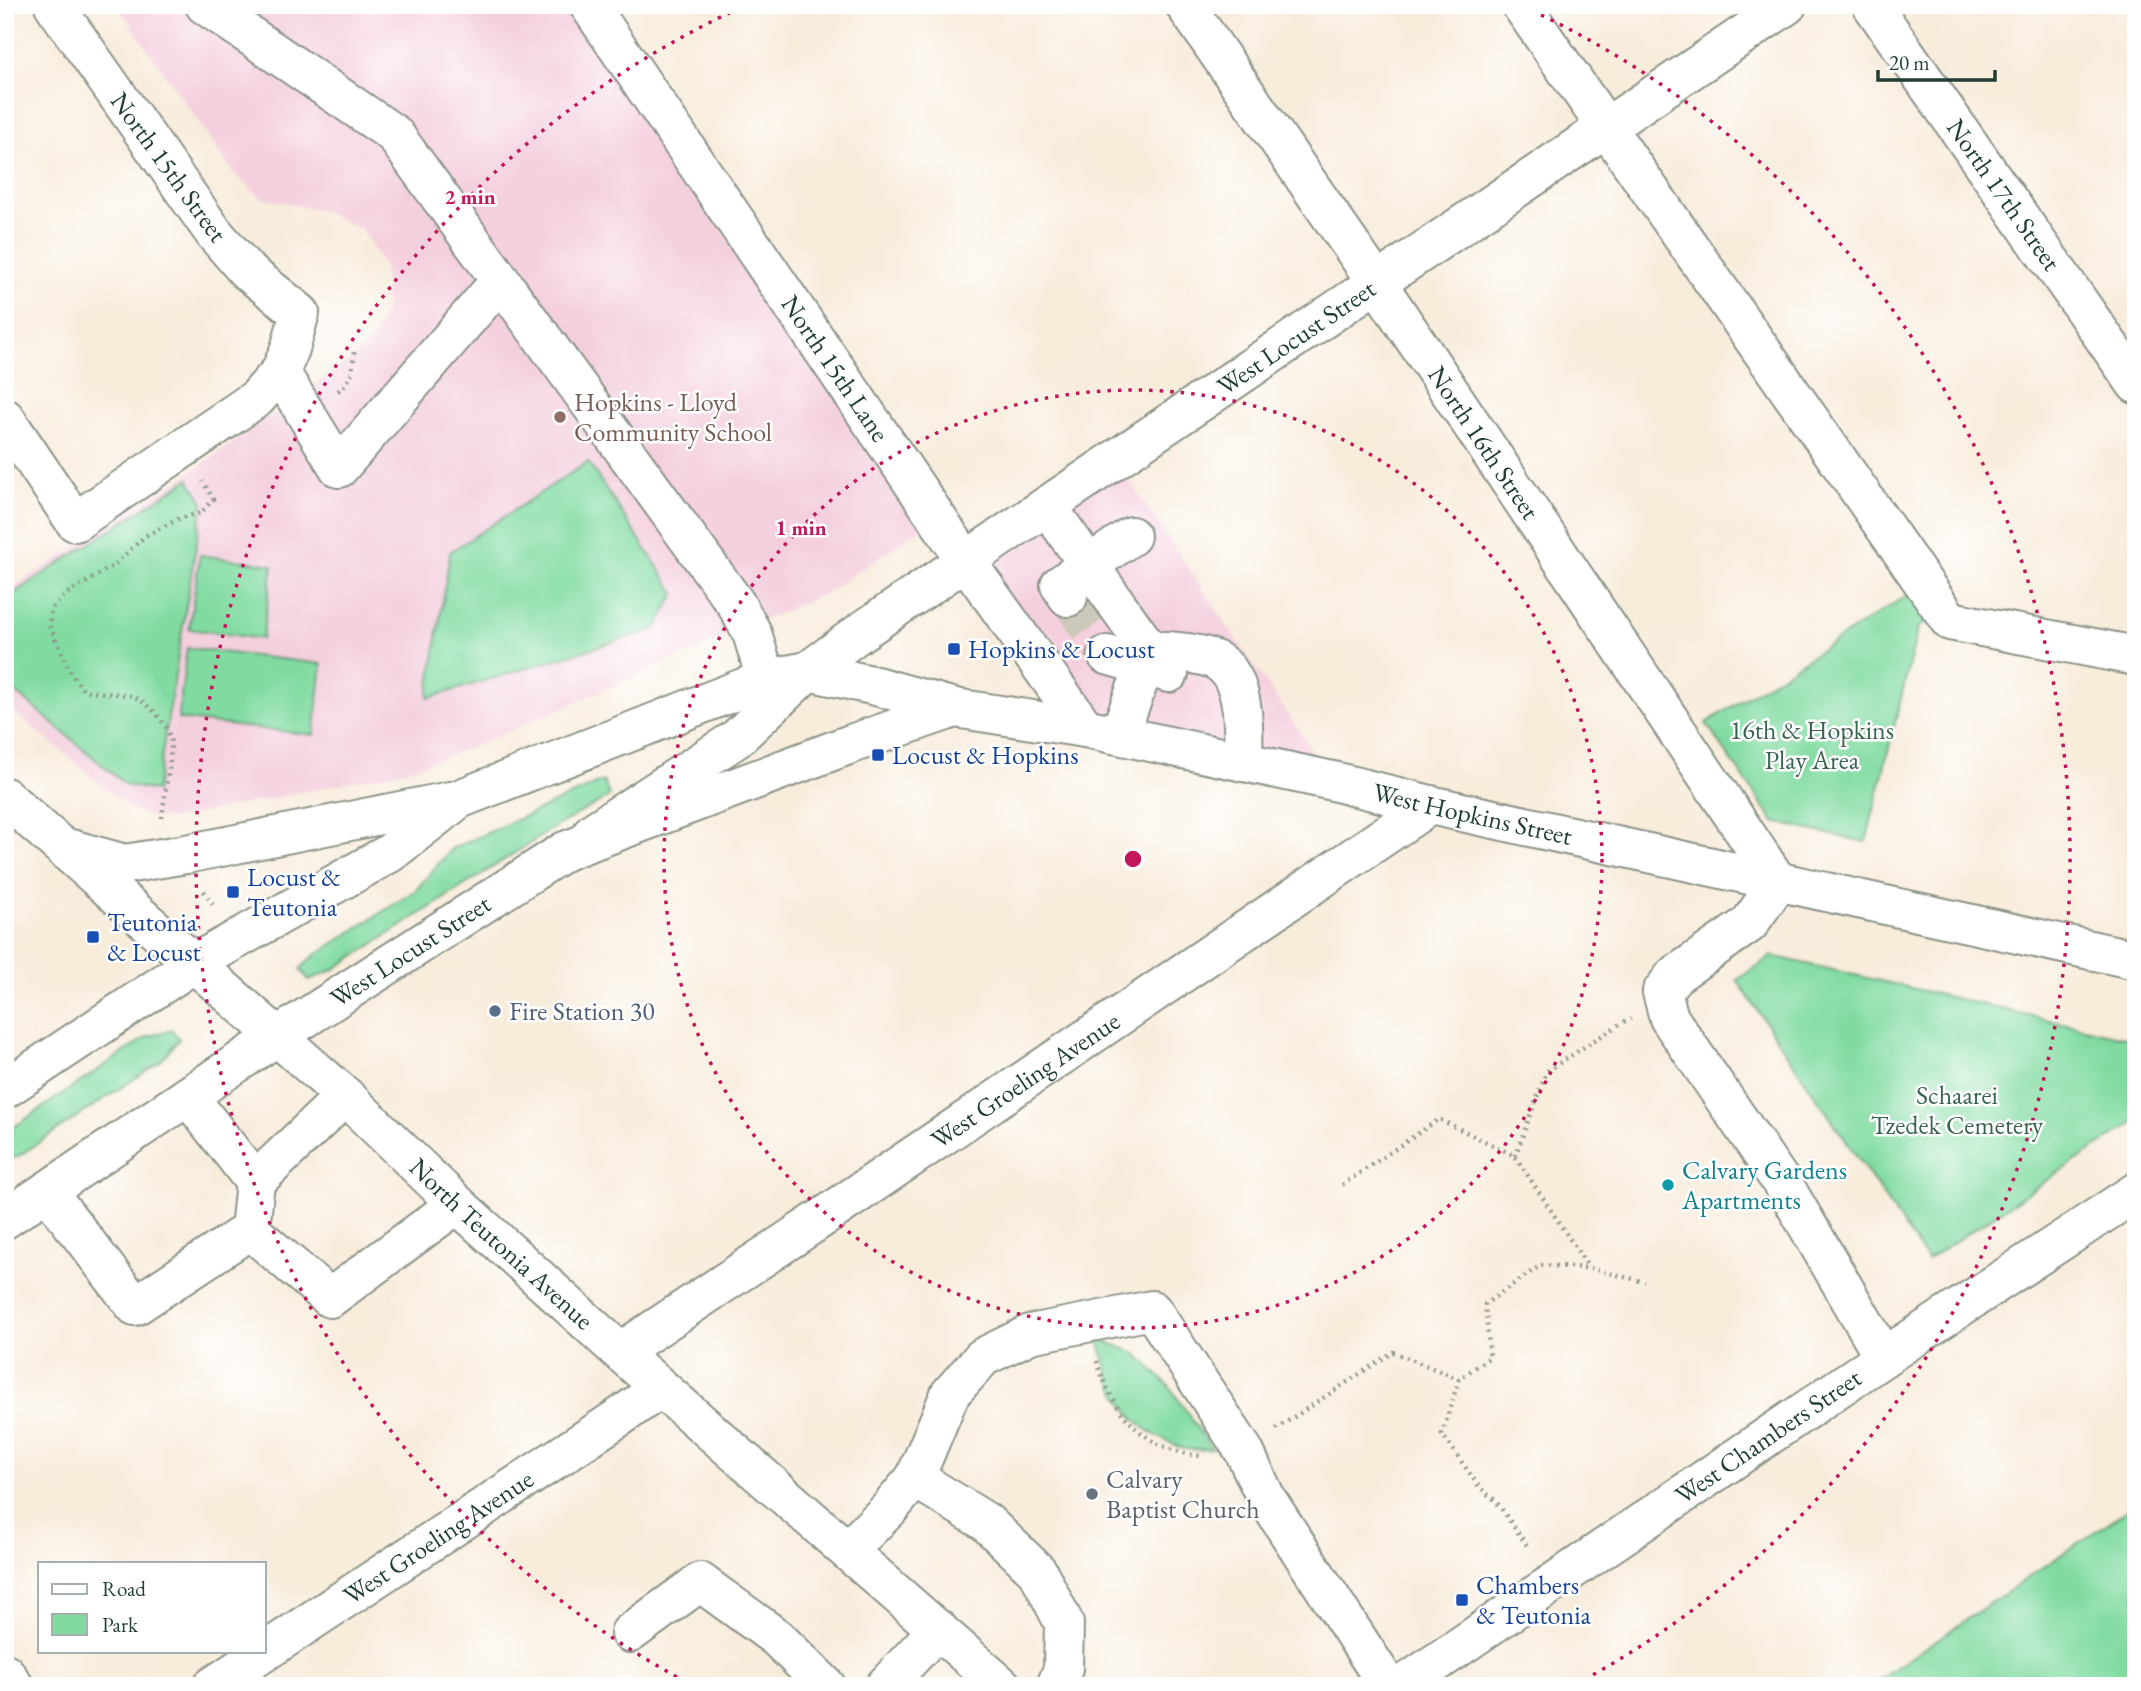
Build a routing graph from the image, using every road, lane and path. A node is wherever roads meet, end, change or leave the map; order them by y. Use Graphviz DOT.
graph roads {
  1 [pos="54,5"];
  2 [pos="205,5"];
  3 [pos="589,5"];
  4 [pos="1185,5"];
  5 [pos="1521,5"];
  6 [pos="1787,5"];
  7 [pos="1872,5"];
  8 [pos="1605,129"];
  9 [pos="500,281"];
  10 [pos="1377,283"];
  11 [pos="280,372"];
  12 [pos="2136,384"];
  13 [pos="5,418"];
  14 [pos="1047,506"];
  15 [pos="201,513"];
  16 [pos="1131,536"];
  17 [pos="966,561"];
  18 [pos="1089,565"];
  19 [pos="1068,597"];
  20 [pos="1107,655"];
  21 [pos="2136,656"];
  22 [pos="1147,658"];
  23 [pos="808,671"];
  24 [pos="766,678"];
  25 [pos="955,708"];
  26 [pos="1102,732"];
  27 [pos="1243,762"];
  28 [pos="5,797"];
  29 [pos="459,799"];
  30 [pos="1430,805"];
  31 [pos="160,826"];
  32 [pos="63,847"];
  33 [pos="565,851"];
  34 [pos="1778,882"];
  35 [pos="2136,960"];
  36 [pos="193,964"];
  37 [pos="276,1037"];
  38 [pos="5,1089"];
  39 [pos="188,1096"];
  40 [pos="345,1096"];
  41 [pos="255,1182"];
  42 [pos="1342,1185"];
  43 [pos="47,1191"];
  44 [pos="2136,1192"];
  45 [pos="457,1204"];
  46 [pos="8,1211"];
  47 [pos="250,1230"];
  48 [pos="1589,1268"];
  49 [pos="1646,1282"];
  50 [pos="1090,1322"];
  51 [pos="620,1352"];
  52 [pos="1884,1357"];
  53 [pos="1460,1379"];
  54 [pos="661,1388"];
  55 [pos="1244,1451"];
  56 [pos="915,1478"];
  57 [pos="1528,1546"];
  58 [pos="848,1550"];
  59 [pos="938,1629"];
  60 [pos="630,1633"];
  61 [pos="266,1650"];
  62 [pos="264,1652"];
  63 [pos="5,1673"];
  64 [pos="14,1686"];
  65 [pos="212,1686"];
  66 [pos="826,1686"];
  67 [pos="885,1686"];
  68 [pos="1002,1686"];
  69 [pos="1056,1686"];
  70 [pos="1388,1686"];
  71 [pos="1402,1686"];
  1 -- 11 [label="street, North 15th Street"];
  2 -- 9 [label="street"];
  3 -- 17 [label="street, North 15th Lane"];
  4 -- 10 [label="street, North 16th Street"];
  5 -- 8 [label="street"];
  6 -- 8 [label="street, West Locust Street"];
  7 -- 12 [label="street, North 17th Street"];
  8 -- 10 [label="street, West Locust Street"];
  8 -- 21 [label="street"];
  9 -- 11 [label="street"];
  9 -- 24 [label="street"];
  10 -- 14 [label="street, West Locust Street"];
  10 -- 34 [label="street, North 16th Street"];
  11 -- 13 [label="street"];
  14 -- 17 [label="street, West Locust Street"];
  14 -- 18 [label="street"];
  15 -- 31 [label="path"];
  16 -- 18 [label="street"];
  17 -- 23 [label="street, West Locust Street"];
  17 -- 26 [label="street, North 15th Lane"];
  18 -- 19 [label="street"];
  18 -- 22 [label="street"];
  20 -- 22 [label="street"];
  22 -- 26 [label="street"];
  22 -- 27 [label="street"];
  23 -- 24 [label="street, West Locust Street"];
  23 -- 25 [label="street, West Hopkins Street"];
  23 -- 33 [label="street, West Locust Street"];
  24 -- 29 [label="street, West Locust Street"];
  25 -- 26 [label="street, West Hopkins Street"];
  25 -- 33 [label="street"];
  26 -- 27 [label="street, West Hopkins Street"];
  27 -- 30 [label="street, West Hopkins Street"];
  28 -- 32 [label="street, North Teutonia Avenue"];
  29 -- 32 [label="street"];
  29 -- 36 [label="street, West Locust Street"];
  30 -- 34 [label="street, West Hopkins Street"];
  30 -- 51 [label="street, West Groeling Avenue"];
  32 -- 36 [label="street, North Teutonia Avenue"];
  33 -- 37 [label="street, West Locust Street"];
  34 -- 35 [label="street, West Hopkins Street"];
  34 -- 52 [label="street"];
  36 -- 37 [label="street, North Teutonia Avenue"];
  36 -- 38 [label="street, West Locust Street"];
  37 -- 39 [label="street, West Locust Street"];
  37 -- 40 [label="street, North Teutonia Avenue"];
  39 -- 41 [label="street"];
  39 -- 43 [label="street, West Locust Street"];
  40 -- 41 [label="street"];
  40 -- 45 [label="street, North Teutonia Avenue"];
  41 -- 47 [label="street"];
  42 -- 48 [label="path"];
  43 -- 46 [label="street, West Locust Street"];
  43 -- 47 [label="street"];
  44 -- 52 [label="street, West Chambers Street"];
  45 -- 47 [label="street"];
  45 -- 51 [label="street, North Teutonia Avenue"];
  48 -- 49 [label="path"];
  48 -- 53 [label="path"];
  50 -- 55 [label="street"];
  50 -- 55 [label="path"];
  50 -- 56 [label="street"];
  51 -- 54 [label="street, North Teutonia Avenue"];
  52 -- 71 [label="street, West Chambers Street"];
  53 -- 55 [label="path"];
  53 -- 57 [label="path"];
  54 -- 58 [label="street, North Teutonia Avenue"];
  54 -- 61 [label="street, West Groeling Avenue"];
  55 -- 70 [label="street"];
  56 -- 58 [label="street"];
  56 -- 69 [label="street"];
  58 -- 59 [label="street, North Teutonia Avenue"];
  59 -- 67 [label="street"];
  59 -- 68 [label="street, North Teutonia Avenue"];
  60 -- 66 [label="street"];
  62 -- 65 [label="street, West Groeling Avenue"];
  63 -- 64 [label="street"];
}
